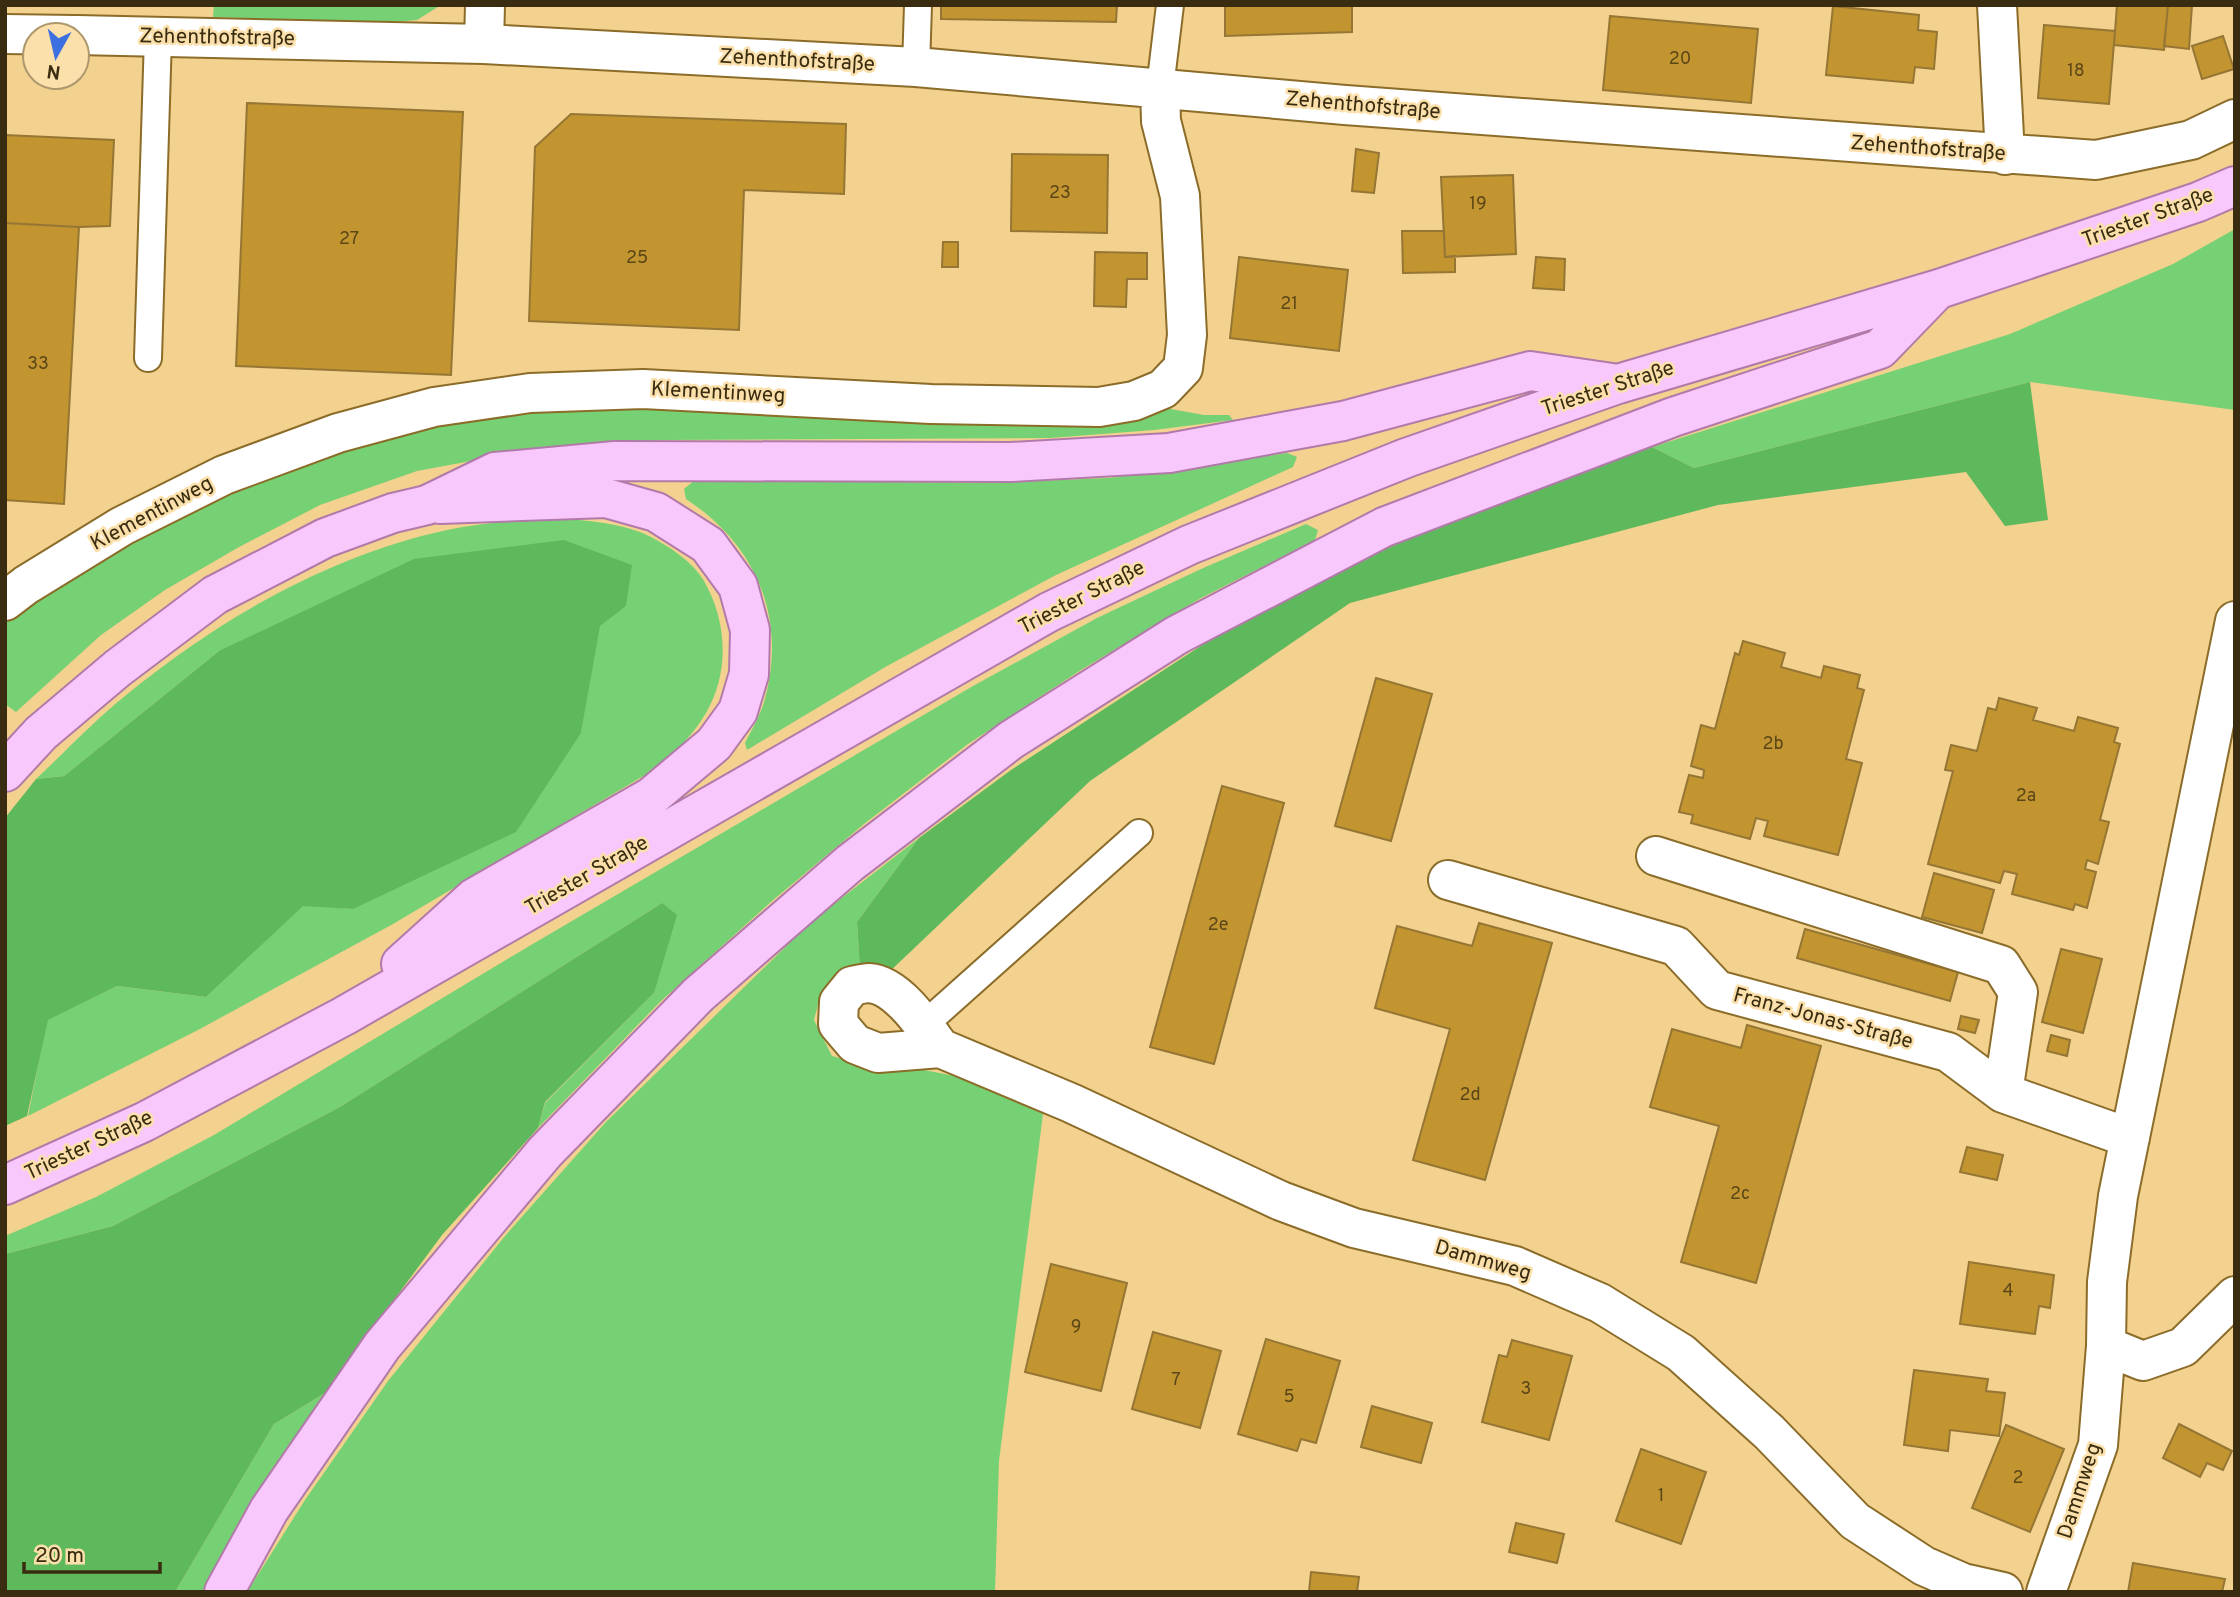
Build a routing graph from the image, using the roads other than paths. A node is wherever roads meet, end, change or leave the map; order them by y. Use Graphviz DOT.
graph roads {
  1 [pos="485,5"];
  2 [pos="918,5"];
  3 [pos="1170,5"];
  4 [pos="1997,5"];
  5 [pos="91,35"];
  6 [pos="158,37"];
  7 [pos="484,44"];
  8 [pos="916,67"];
  9 [pos="1160,88"];
  10 [pos="2235,119"];
  11 [pos="2005,155"];
  12 [pos="2235,186"];
  13 [pos="1939,289"];
  14 [pos="148,358"];
  15 [pos="1618,384"];
  16 [pos="428,505"];
  17 [pos="5,601"];
  18 [pos="2235,621"];
  19 [pos="5,772"];
  20 [pos="1139,833"];
  21 [pos="1656,856"];
  22 [pos="1448,880"];
  23 [pos="344,1016"];
  24 [pos="932,1036"];
  25 [pos="2003,1093"];
  26 [pos="2130,1138"];
  27 [pos="5,1185"];
  28 [pos="2235,1296"];
  29 [pos="2106,1346"];
  30 [pos="224,1592"];
  31 [pos="2003,1592"];
  32 [pos="2046,1592"];
  1 -- 7 [label="street"];
  2 -- 8 [label="lane"];
  3 -- 9 [label="lane"];
  4 -- 11 [label="street"];
  5 -- 6 [label="street, Zehenthofstraße"];
  6 -- 7 [label="street, Zehenthofstraße"];
  6 -- 14 [label="lane"];
  7 -- 8 [label="street, Zehenthofstraße"];
  8 -- 9 [label="street, Zehenthofstraße"];
  9 -- 11 [label="street, Zehenthofstraße"];
  9 -- 17 [label="street, Klementinweg"];
  10 -- 11 [label="street, Zehenthofstraße"];
  12 -- 13 [label="main road, Triester Straße"];
  13 -- 15 [label="main road, Triester Straße"];
  13 -- 30 [label="main road"];
  15 -- 16 [label="main road"];
  15 -- 23 [label="main road, Triester Straße"];
  16 -- 19 [label="main road"];
  16 -- 23 [label="main road"];
  18 -- 26 [label="street"];
  20 -- 24 [label="lane"];
  21 -- 25 [label="street"];
  22 -- 25 [label="street, Franz-Jonas-Straße"];
  23 -- 27 [label="main road, Triester Straße"];
  24 -- 31 [label="street, Dammweg"];
  25 -- 26 [label="street, Franz-Jonas-Straße"];
  26 -- 29 [label="street"];
  28 -- 29 [label="street"];
  29 -- 32 [label="street, Dammweg"];
}
